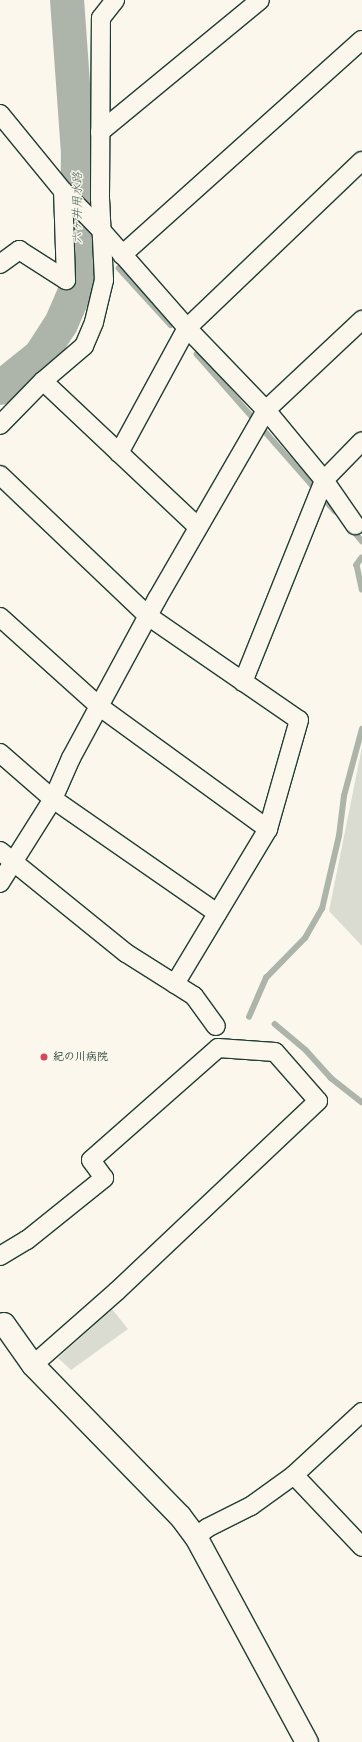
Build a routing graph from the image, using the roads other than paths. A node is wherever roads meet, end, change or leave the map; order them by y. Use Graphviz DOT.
graph roads {
  1 [pos="115,0"];
  2 [pos="260,0"];
  3 [pos="362,40"];
  4 [pos="0,114"];
  5 [pos="100,132"];
  6 [pos="362,161"];
  7 [pos="63,191"];
  8 [pos="101,230"];
  9 [pos="122,255"];
  10 [pos="0,264"];
  11 [pos="362,320"];
  12 [pos="187,328"];
  13 [pos="43,381"];
  14 [pos="266,410"];
  15 [pos="0,425"];
  16 [pos="362,441"];
  17 [pos="119,453"];
  18 [pos="0,475"];
  19 [pos="324,480"];
  20 [pos="355,525"];
  21 [pos="198,526"];
  22 [pos="148,616"];
  23 [pos="0,617"];
  24 [pos="243,682"];
  25 [pos="100,707"];
  26 [pos="0,753"];
  27 [pos="53,799"];
  28 [pos="268,829"];
  29 [pos="0,851"];
  30 [pos="15,862"];
  31 [pos="0,883"];
  32 [pos="217,913"];
  33 [pos="175,984"];
  34 [pos="216,1026"];
  35 [pos="0,1256"];
  36 [pos="1,1324"];
  37 [pos="33,1365"];
  38 [pos="362,1412"];
  39 [pos="294,1475"];
  40 [pos="196,1537"];
  41 [pos="361,1545"];
  42 [pos="307,1742"];
  1 -- 5 [label="street"];
  2 -- 5 [label="street"];
  3 -- 9 [label="street"];
  4 -- 7 [label="street"];
  5 -- 8 [label="street"];
  6 -- 12 [label="street"];
  7 -- 8 [label="street"];
  7 -- 10 [label="street"];
  8 -- 9 [label="street"];
  8 -- 13 [label="street"];
  9 -- 12 [label="street"];
  11 -- 14 [label="street"];
  12 -- 14 [label="street"];
  12 -- 17 [label="street"];
  13 -- 15 [label="street"];
  13 -- 17 [label="street"];
  14 -- 19 [label="street"];
  14 -- 21 [label="street"];
  16 -- 19 [label="street"];
  17 -- 21 [label="street"];
  18 -- 22 [label="street"];
  19 -- 20 [label="street"];
  19 -- 24 [label="street"];
  21 -- 22 [label="street"];
  22 -- 24 [label="street"];
  22 -- 25 [label="street"];
  23 -- 25 [label="street"];
  24 -- 28 [label="street"];
  25 -- 27 [label="street"];
  25 -- 28 [label="street"];
  26 -- 27 [label="street"];
  27 -- 30 [label="street"];
  27 -- 32 [label="street"];
  28 -- 32 [label="street"];
  29 -- 30 [label="street"];
  30 -- 31 [label="street"];
  30 -- 33 [label="street"];
  32 -- 33 [label="street"];
  33 -- 34 [label="street"];
  35 -- 37 [label="street"];
  36 -- 37 [label="street"];
  37 -- 40 [label="street"];
  38 -- 39 [label="street"];
  39 -- 40 [label="street"];
  39 -- 41 [label="street"];
  40 -- 42 [label="street"];
}
